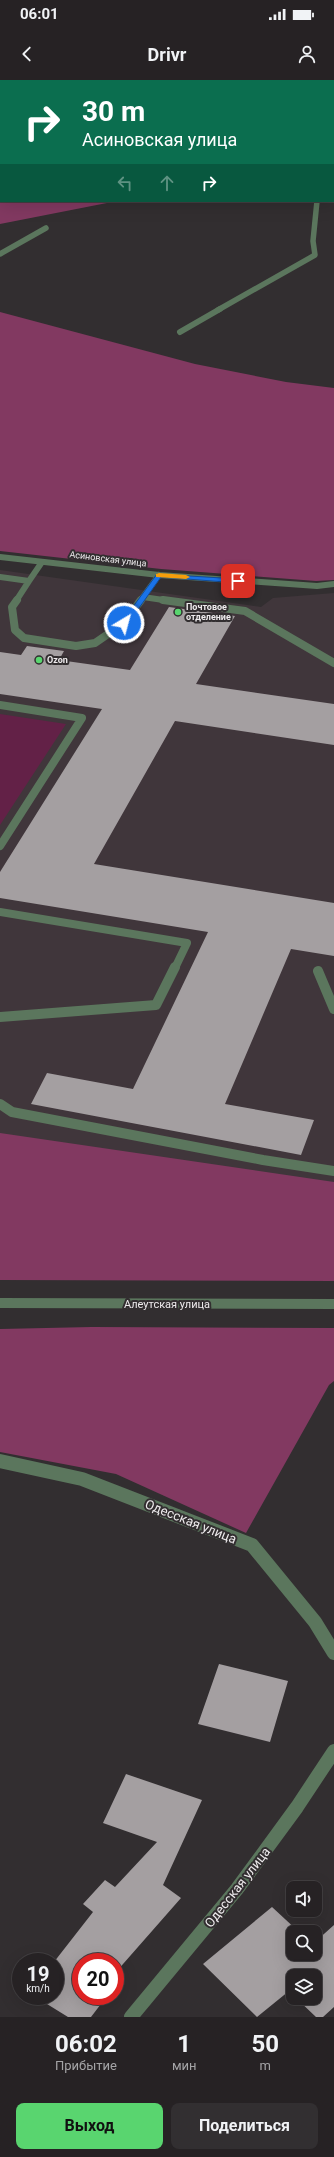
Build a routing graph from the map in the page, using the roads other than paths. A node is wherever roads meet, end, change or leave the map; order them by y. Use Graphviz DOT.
graph roads {
  1 [pos="317,202"];
  2 [pos="46,228"];
  3 [pos="0,254"];
  4 [pos="180,332"];
  5 [pos="0,557"];
  6 [pos="42,562"];
  7 [pos="159,575"];
  8 [pos="0,577"];
  9 [pos="29,581"];
  10 [pos="334,584"];
  11 [pos="143,597"];
  12 [pos="334,663"];
  13 [pos="0,705"];
  14 [pos="0,846"];
  15 [pos="0,912"];
  16 [pos="318,971"];
  17 [pos="334,1009"];
  18 [pos="0,1017"];
  19 [pos="0,1104"];
  20 [pos="334,1171"];
  21 [pos="0,1304"];
  22 [pos="334,1304"];
  23 [pos="0,1461"];
  24 [pos="334,1653"];
  25 [pos="334,1751"];
  26 [pos="131,2017"];
  1 -- 4 [label="street"];
  2 -- 3 [label="street"];
  5 -- 6 [label="street, Асиновская улица"];
  6 -- 7 [label="street, Асиновская улица"];
  6 -- 9 [label="street"];
  7 -- 10 [label="street, Асиновская улица"];
  7 -- 11 [label="street"];
  8 -- 9 [label="street"];
  9 -- 11 [label="street"];
  11 -- 12 [label="street"];
  13 -- 14 [label="street"];
  15 -- 18 [label="street"];
  16 -- 17 [label="street"];
  19 -- 20 [label="street"];
  21 -- 22 [label="street, Алеутская улица"];
  23 -- 24 [label="street, Одесская улица"];
  25 -- 26 [label="street, Одесская улица"];
}
